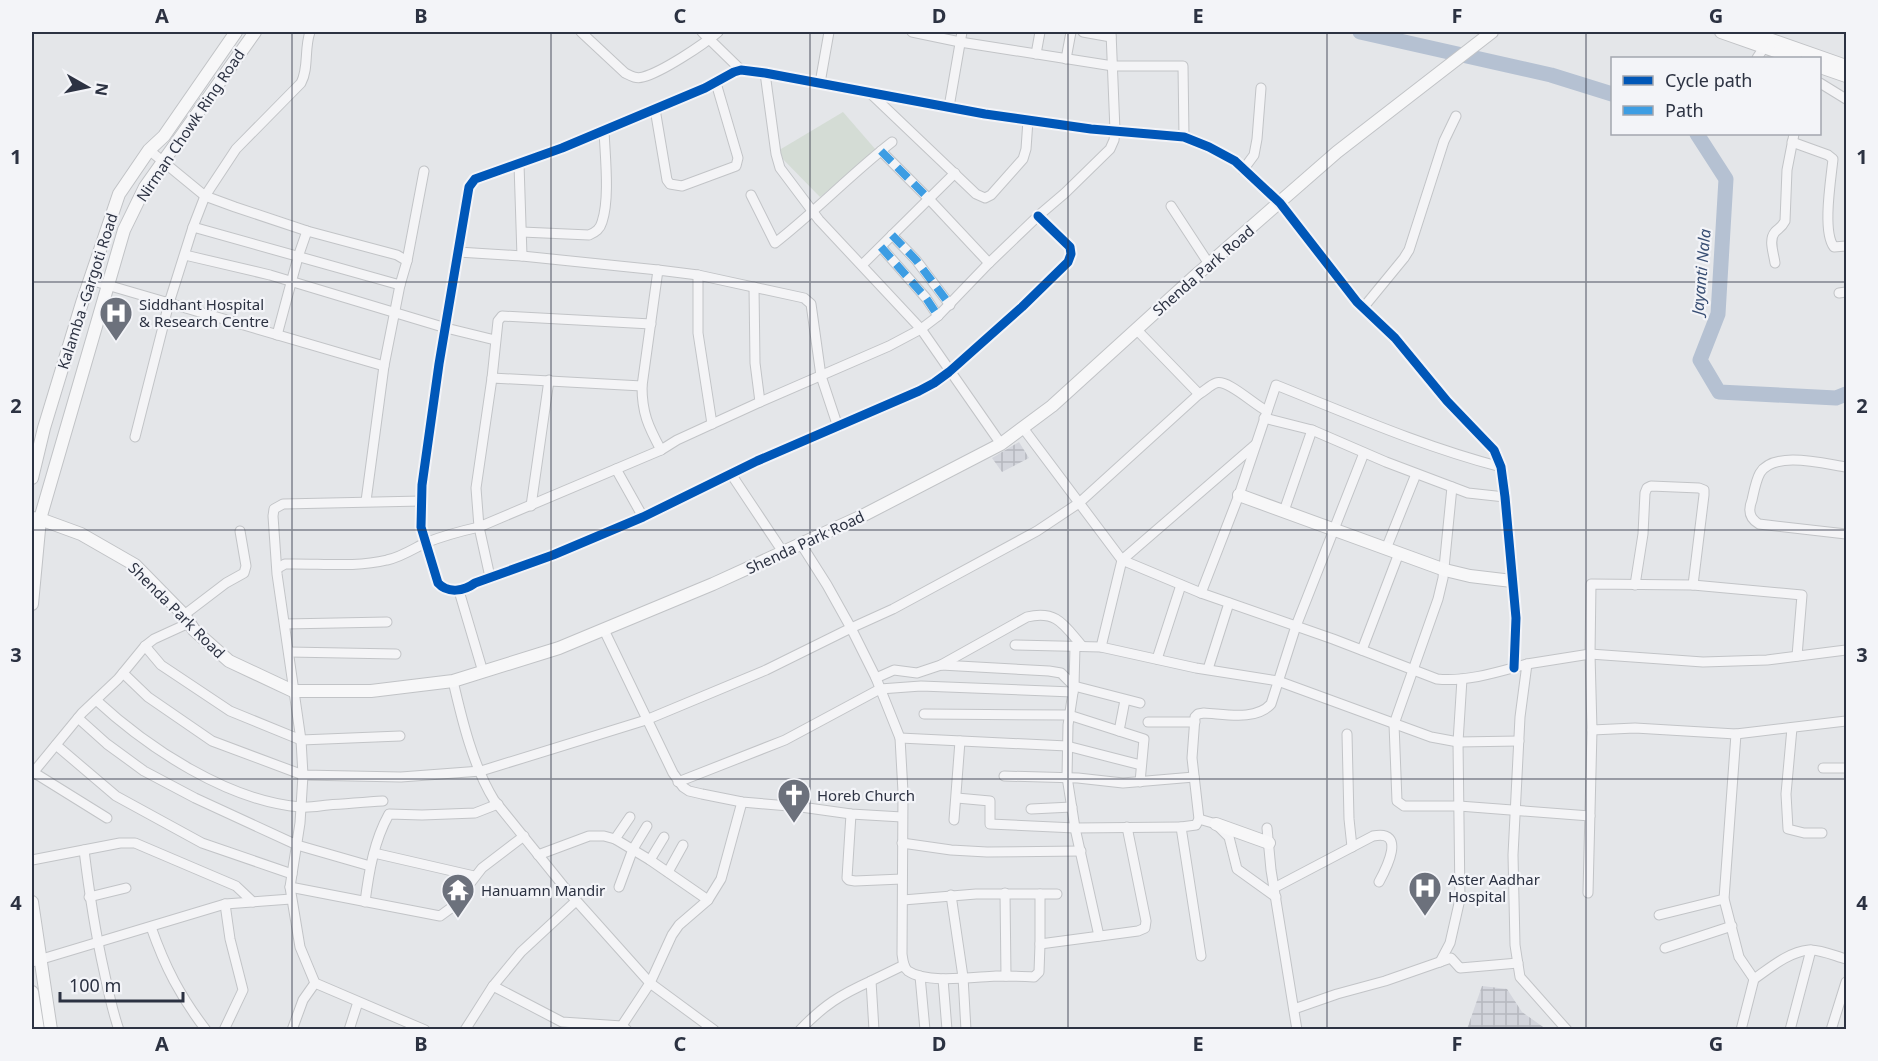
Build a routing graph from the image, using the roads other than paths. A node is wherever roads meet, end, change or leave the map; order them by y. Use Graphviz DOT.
graph roads {
  1 [pos="236,32"];
  2 [pos="255,32"];
  3 [pos="310,32"];
  4 [pos="580,32"];
  5 [pos="702,32"];
  6 [pos="718,32"];
  7 [pos="829,32"];
  8 [pos="912,32"];
  9 [pos="962,32"];
  10 [pos="1040,32"];
  11 [pos="1071,32"];
  12 [pos="1083,32"];
  13 [pos="1492,32"];
  14 [pos="1721,32"];
  15 [pos="1749,32"];
  16 [pos="1111,34"];
  17 [pos="709,40"];
  18 [pos="960,42"];
  19 [pos="1767,43"];
  20 [pos="1036,54"];
  21 [pos="1758,57"];
  22 [pos="1793,57"];
  23 [pos="1806,57"];
  24 [pos="1066,59"];
  25 [pos="1821,62"];
  26 [pos="1821,63"];
  27 [pos="1113,66"];
  28 [pos="1846,66"];
  29 [pos="741,70"];
  30 [pos="765,73"];
  31 [pos="1846,76"];
  32 [pos="716,83"];
  33 [pos="820,83"];
  34 [pos="1821,84"];
  35 [pos="1261,88"];
  36 [pos="869,92"];
  37 [pos="1846,99"];
  38 [pos="949,106"];
  39 [pos="655,109"];
  40 [pos="1456,116"];
  41 [pos="1028,120"];
  42 [pos="604,130"];
  43 [pos="1115,131"];
  44 [pos="1184,137"];
  45 [pos="1793,138"];
  46 [pos="892,142"];
  47 [pos="149,150"];
  48 [pos="880,151"];
  49 [pos="163,160"];
  50 [pos="519,164"];
  51 [pos="1243,170"];
  52 [pos="424,171"];
  53 [pos="955,173"];
  54 [pos="751,195"];
  55 [pos="205,196"];
  56 [pos="929,199"];
  57 [pos="1280,203"];
  58 [pos="1171,206"];
  59 [pos="813,212"];
  60 [pos="1038,216"];
  61 [pos="193,227"];
  62 [pos="307,231"];
  63 [pos="522,232"];
  64 [pos="892,235"];
  65 [pos="1846,246"];
  66 [pos="881,247"];
  67 [pos="458,252"];
  68 [pos="185,255"];
  69 [pos="522,256"];
  70 [pos="298,257"];
  71 [pos="407,261"];
  72 [pos="989,263"];
  73 [pos="1775,263"];
  74 [pos="1209,264"];
  75 [pos="861,265"];
  76 [pos="658,270"];
  77 [pos="698,275"];
  78 [pos="90,280"];
  79 [pos="292,282"];
  80 [pos="108,285"];
  81 [pos="400,285"];
  82 [pos="754,287"];
  83 [pos="169,303"];
  84 [pos="950,304"];
  85 [pos="1363,308"];
  86 [pos="394,312"];
  87 [pos="938,316"];
  88 [pos="651,324"];
  89 [pos="446,328"];
  90 [pos="921,329"];
  91 [pos="1136,329"];
  92 [pos="278,334"];
  93 [pos="495,340"];
  94 [pos="384,366"];
  95 [pos="949,372"];
  96 [pos="822,376"];
  97 [pos="492,378"];
  98 [pos="549,380"];
  99 [pos="642,386"];
  100 [pos="1199,394"];
  101 [pos="760,402"];
  102 [pos="1265,414"];
  103 [pos="712,424"];
  104 [pos="838,427"];
  105 [pos="1023,428"];
  106 [pos="1312,430"];
  107 [pos="135,437"];
  108 [pos="1001,444"];
  109 [pos="1257,444"];
  110 [pos="661,450"];
  111 [pos="1364,453"];
  112 [pos="1501,467"];
  113 [pos="1846,468"];
  114 [pos="616,470"];
  115 [pos="731,474"];
  116 [pos="1416,474"];
  117 [pos="32,477"];
  118 [pos="1452,487"];
  119 [pos="1239,495"];
  120 [pos="1505,497"];
  121 [pos="366,501"];
  122 [pos="422,501"];
  123 [pos="1079,503"];
  124 [pos="531,506"];
  125 [pos="1284,511"];
  126 [pos="643,517"];
  127 [pos="36,519"];
  128 [pos="479,527"];
  129 [pos="1335,530"];
  130 [pos="240,531"];
  131 [pos="1846,534"];
  132 [pos="425,543"];
  133 [pos="801,544"];
  134 [pos="1386,549"];
  135 [pos="783,552"];
  136 [pos="1399,553"];
  137 [pos="1122,560"];
  138 [pos="278,568"];
  139 [pos="1444,570"];
  140 [pos="490,577"];
  141 [pos="1512,581"];
  142 [pos="1181,585"];
  143 [pos="1635,585"];
  144 [pos="1693,585"];
  145 [pos="459,591"];
  146 [pos="1201,593"];
  147 [pos="1229,603"];
  148 [pos="32,604"];
  149 [pos="187,619"];
  150 [pos="387,622"];
  151 [pos="285,624"];
  152 [pos="851,627"];
  153 [pos="1296,627"];
  154 [pos="604,630"];
  155 [pos="1015,645"];
  156 [pos="146,646"];
  157 [pos="1078,646"];
  158 [pos="1101,647"];
  159 [pos="1362,650"];
  160 [pos="1846,650"];
  161 [pos="289,652"];
  162 [pos="396,654"];
  163 [pos="1590,654"];
  164 [pos="1797,656"];
  165 [pos="1157,659"];
  166 [pos="1527,664"];
  167 [pos="941,665"];
  168 [pos="1514,668"];
  169 [pos="1208,669"];
  170 [pos="1412,670"];
  171 [pos="483,672"];
  172 [pos="123,673"];
  173 [pos="876,678"];
  174 [pos="1462,679"];
  175 [pos="453,681"];
  176 [pos="1278,681"];
  177 [pos="880,689"];
  178 [pos="1074,689"];
  179 [pos="293,691"];
  180 [pos="96,699"];
  181 [pos="1125,700"];
  182 [pos="1140,703"];
  183 [pos="924,714"];
  184 [pos="1069,715"];
  185 [pos="78,718"];
  186 [pos="646,720"];
  187 [pos="1846,721"];
  188 [pos="1148,722"];
  189 [pos="1195,722"];
  190 [pos="1394,723"];
  191 [pos="1792,728"];
  192 [pos="1592,730"];
  193 [pos="1119,731"];
  194 [pos="1347,734"];
  195 [pos="1736,734"];
  196 [pos="400,736"];
  197 [pos="900,738"];
  198 [pos="301,740"];
  199 [pos="960,741"];
  200 [pos="1519,741"];
  201 [pos="1458,742"];
  202 [pos="56,745"];
  203 [pos="1067,746"];
  204 [pos="1141,765"];
  205 [pos="1823,768"];
  206 [pos="1846,768"];
  207 [pos="481,771"];
  208 [pos="32,773"];
  209 [pos="303,776"];
  210 [pos="1004,776"];
  211 [pos="1067,777"];
  212 [pos="1194,777"];
  213 [pos="678,782"];
  214 [pos="1140,782"];
  215 [pos="957,798"];
  216 [pos="383,801"];
  217 [pos="742,802"];
  218 [pos="498,804"];
  219 [pos="1459,806"];
  220 [pos="301,807"];
  221 [pos="1072,807"];
  222 [pos="1031,808"];
  223 [pos="1515,811"];
  224 [pos="851,814"];
  225 [pos="1590,816"];
  226 [pos="630,817"];
  227 [pos="902,817"];
  228 [pos="107,818"];
  229 [pos="1199,819"];
  230 [pos="954,820"];
  231 [pos="1216,824"];
  232 [pos="647,826"];
  233 [pos="1181,826"];
  234 [pos="1127,827"];
  235 [pos="1075,828"];
  236 [pos="1267,828"];
  237 [pos="1822,833"];
  238 [pos="524,836"];
  239 [pos="664,837"];
  240 [pos="615,839"];
  241 [pos="902,843"];
  242 [pos="1269,843"];
  243 [pos="297,845"];
  244 [pos="683,845"];
  245 [pos="1352,847"];
  246 [pos="633,849"];
  247 [pos="84,850"];
  248 [pos="1081,851"];
  249 [pos="374,853"];
  250 [pos="538,855"];
  251 [pos="650,860"];
  252 [pos="32,861"];
  253 [pos="370,866"];
  254 [pos="668,872"];
  255 [pos="292,874"];
  256 [pos="474,876"];
  257 [pos="902,879"];
  258 [pos="1379,882"];
  259 [pos="290,886"];
  260 [pos="619,886"];
  261 [pos="126,888"];
  262 [pos="1005,893"];
  263 [pos="1275,893"];
  264 [pos="1588,893"];
  265 [pos="1040,894"];
  266 [pos="1057,894"];
  267 [pos="951,895"];
  268 [pos="89,897"];
  269 [pos="291,899"];
  270 [pos="1724,899"];
  271 [pos="708,900"];
  272 [pos="903,900"];
  273 [pos="576,901"];
  274 [pos="32,902"];
  275 [pos="253,902"];
  276 [pos="365,902"];
  277 [pos="225,904"];
  278 [pos="1659,915"];
  279 [pos="1732,926"];
  280 [pos="151,927"];
  281 [pos="1098,936"];
  282 [pos="98,943"];
  283 [pos="1040,944"];
  284 [pos="1665,948"];
  285 [pos="1810,950"];
  286 [pos="1201,956"];
  287 [pos="1846,959"];
  288 [pos="36,961"];
  289 [pos="1440,962"];
  290 [pos="1518,963"];
  291 [pos="904,965"];
  292 [pos="920,976"];
  293 [pos="1006,976"];
  294 [pos="963,977"];
  295 [pos="944,979"];
  296 [pos="1754,979"];
  297 [pos="871,981"];
  298 [pos="650,982"];
  299 [pos="1846,982"];
  300 [pos="315,984"];
  301 [pos="493,986"];
  302 [pos="32,992"];
  303 [pos="358,1002"];
  304 [pos="33,1009"];
  305 [pos="1293,1009"];
  306 [pos="201,1028"];
  307 [pos="623,1028"];
  308 [pos="38,1029"];
  309 [pos="51,1029"];
  310 [pos="119,1029"];
  311 [pos="224,1029"];
  312 [pos="292,1029"];
  313 [pos="349,1029"];
  314 [pos="425,1029"];
  315 [pos="465,1029"];
  316 [pos="714,1029"];
  317 [pos="800,1029"];
  318 [pos="874,1029"];
  319 [pos="925,1029"];
  320 [pos="947,1029"];
  321 [pos="966,1029"];
  322 [pos="1297,1029"];
  323 [pos="1567,1029"];
  324 [pos="1741,1029"];
  325 [pos="1790,1029"];
  326 [pos="1831,1029"];
  1 -- 47 [label="main road, Kalamba -Gargoti Road"];
  2 -- 49 [label="main road, Nirman Chowk Ring Road"];
  3 -- 55 [label="street"];
  4 -- 17 [label="street"];
  5 -- 17 [label="street"];
  6 -- 17 [label="street"];
  7 -- 33 [label="street"];
  8 -- 18 [label="street"];
  9 -- 18 [label="street"];
  10 -- 20 [label="street"];
  11 -- 24 [label="street"];
  12 -- 16 [label="street"];
  13 -- 57 [label="main road, Shenda Park Road"];
  14 -- 19 [label="main road"];
  15 -- 19 [label="main road"];
  16 -- 27 [label="street"];
  17 -- 29 [label="street"];
  18 -- 20 [label="street"];
  18 -- 38 [label="street"];
  19 -- 21 [label="street"];
  19 -- 22 [label="main road"];
  19 -- 23 [label="main road"];
  20 -- 24 [label="street"];
  24 -- 27 [label="street"];
  25 -- 28 [label="main road"];
  26 -- 31 [label="main road"];
  27 -- 43 [label="street"];
  27 -- 44 [label="street"];
  29 -- 30 [label="street"];
  29 -- 32 [label="street"];
  30 -- 33 [label="street"];
  30 -- 59 [label="street"];
  32 -- 39 [label="street"];
  32 -- 39 [label="street"];
  33 -- 36 [label="street"];
  34 -- 37 [label="street"];
  35 -- 51 [label="street"];
  36 -- 38 [label="street"];
  36 -- 53 [label="street"];
  38 -- 41 [label="street"];
  39 -- 42 [label="street"];
  40 -- 85 [label="street"];
  41 -- 43 [label="street"];
  41 -- 53 [label="street"];
  42 -- 50 [label="street"];
  42 -- 63 [label="street"];
  43 -- 44 [label="street"];
  43 -- 60 [label="street"];
  44 -- 51 [label="street"];
  45 -- 65 [label="street"];
  45 -- 73 [label="street"];
  46 -- 48 [label="street"];
  47 -- 49 [label="street"];
  47 -- 78 [label="main road, Kalamba -Gargoti Road"];
  48 -- 56 [label="street"];
  48 -- 59 [label="street"];
  49 -- 55 [label="street"];
  49 -- 80 [label="main road, Nirman Chowk Ring Road"];
  50 -- 63 [label="street"];
  50 -- 67 [label="street"];
  51 -- 57 [label="street"];
  52 -- 71 [label="street"];
  53 -- 56 [label="street"];
  54 -- 59 [label="street"];
  55 -- 61 [label="street"];
  55 -- 62 [label="street"];
  56 -- 64 [label="street"];
  56 -- 72 [label="street"];
  57 -- 74 [label="main road, Shenda Park Road"];
  57 -- 85 [label="street"];
  58 -- 74 [label="street"];
  59 -- 75 [label="street"];
  60 -- 72 [label="street"];
  60 -- 95 [label="street"];
  61 -- 68 [label="street"];
  61 -- 70 [label="street"];
  62 -- 70 [label="street"];
  62 -- 71 [label="street"];
  63 -- 69 [label="street"];
  64 -- 66 [label="street"];
  64 -- 84 [label="street"];
  66 -- 75 [label="street"];
  66 -- 87 [label="street"];
  67 -- 69 [label="street"];
  67 -- 89 [label="street"];
  68 -- 79 [label="street"];
  68 -- 83 [label="street"];
  69 -- 76 [label="street"];
  70 -- 79 [label="street"];
  70 -- 81 [label="street"];
  71 -- 81 [label="street"];
  72 -- 84 [label="street"];
  74 -- 91 [label="main road, Shenda Park Road"];
  75 -- 90 [label="street"];
  76 -- 77 [label="street"];
  76 -- 88 [label="street"];
  77 -- 82 [label="street"];
  77 -- 103 [label="street"];
  78 -- 80 [label="street"];
  78 -- 117 [label="main road, Kalamba -Gargoti Road"];
  79 -- 86 [label="street"];
  79 -- 92 [label="street"];
  80 -- 83 [label="street"];
  80 -- 127 [label="main road, Nirman Chowk Ring Road"];
  81 -- 86 [label="street"];
  82 -- 96 [label="street"];
  82 -- 101 [label="street"];
  83 -- 92 [label="street"];
  83 -- 107 [label="street"];
  84 -- 87 [label="street"];
  85 -- 112 [label="street"];
  86 -- 89 [label="street"];
  86 -- 94 [label="street"];
  87 -- 90 [label="street"];
  88 -- 93 [label="street"];
  88 -- 99 [label="street"];
  89 -- 93 [label="street"];
  89 -- 122 [label="street"];
  90 -- 95 [label="street"];
  90 -- 96 [label="street"];
  91 -- 100 [label="street"];
  91 -- 105 [label="main road, Shenda Park Road"];
  92 -- 94 [label="street"];
  93 -- 97 [label="street"];
  94 -- 121 [label="street"];
  95 -- 104 [label="street"];
  95 -- 108 [label="street"];
  96 -- 101 [label="street"];
  96 -- 104 [label="street"];
  97 -- 98 [label="street"];
  97 -- 128 [label="street"];
  98 -- 99 [label="street"];
  98 -- 124 [label="street"];
  99 -- 110 [label="street"];
  100 -- 102 [label="street"];
  100 -- 123 [label="street"];
  101 -- 103 [label="street"];
  102 -- 106 [label="street"];
  102 -- 109 [label="street"];
  102 -- 112 [label="street"];
  103 -- 110 [label="street"];
  104 -- 115 [label="street"];
  105 -- 108 [label="main road, Shenda Park Road"];
  105 -- 123 [label="street"];
  106 -- 111 [label="street"];
  106 -- 125 [label="street"];
  108 -- 133 [label="main road, Shenda Park Road"];
  109 -- 119 [label="street"];
  109 -- 137 [label="street"];
  110 -- 114 [label="street"];
  111 -- 116 [label="street"];
  111 -- 129 [label="street"];
  112 -- 120 [label="street"];
  113 -- 131 [label="street"];
  114 -- 124 [label="street"];
  114 -- 126 [label="street"];
  115 -- 126 [label="street"];
  115 -- 135 [label="street"];
  116 -- 118 [label="street"];
  116 -- 134 [label="street"];
  118 -- 120 [label="street"];
  118 -- 139 [label="street"];
  119 -- 125 [label="main road"];
  119 -- 146 [label="street"];
  120 -- 141 [label="street"];
  121 -- 122 [label="street"];
  121 -- 138 [label="street"];
  122 -- 132 [label="street"];
  123 -- 137 [label="street"];
  123 -- 152 [label="street"];
  124 -- 128 [label="street"];
  125 -- 129 [label="main road"];
  126 -- 140 [label="street"];
  127 -- 148 [label="main road, Nirman Chowk Ring Road"];
  127 -- 149 [label="main road, Shenda Park Road"];
  128 -- 132 [label="street"];
  128 -- 140 [label="street"];
  129 -- 134 [label="main road"];
  129 -- 153 [label="street"];
  130 -- 149 [label="street"];
  132 -- 138 [label="street"];
  132 -- 145 [label="street"];
  133 -- 135 [label="main road, Shenda Park Road"];
  133 -- 152 [label="street"];
  134 -- 136 [label="main road"];
  135 -- 154 [label="main road, Shenda Park Road"];
  136 -- 139 [label="main road"];
  136 -- 159 [label="street"];
  137 -- 142 [label="street"];
  137 -- 158 [label="street"];
  138 -- 151 [label="street"];
  139 -- 141 [label="main road"];
  139 -- 170 [label="street"];
  140 -- 145 [label="street"];
  141 -- 168 [label="street"];
  142 -- 146 [label="street"];
  142 -- 165 [label="street"];
  143 -- 144 [label="street"];
  143 -- 144 [label="street"];
  143 -- 163 [label="street"];
  144 -- 164 [label="street"];
  145 -- 171 [label="street"];
  146 -- 147 [label="street"];
  147 -- 153 [label="street"];
  147 -- 169 [label="street"];
  149 -- 156 [label="street"];
  149 -- 179 [label="main road, Shenda Park Road"];
  150 -- 151 [label="street"];
  151 -- 161 [label="street"];
  152 -- 173 [label="street"];
  152 -- 186 [label="street"];
  153 -- 159 [label="street"];
  153 -- 176 [label="street"];
  154 -- 171 [label="main road, Shenda Park Road"];
  154 -- 186 [label="street"];
  155 -- 157 [label="street"];
  156 -- 172 [label="street"];
  156 -- 198 [label="street"];
  157 -- 158 [label="street"];
  157 -- 167 [label="street"];
  157 -- 178 [label="street"];
  158 -- 165 [label="street"];
  159 -- 170 [label="street"];
  160 -- 164 [label="street"];
  161 -- 162 [label="street"];
  161 -- 179 [label="street"];
  163 -- 164 [label="street"];
  163 -- 166 [label="street"];
  163 -- 192 [label="street"];
  165 -- 169 [label="street"];
  166 -- 168 [label="street"];
  166 -- 200 [label="street"];
  167 -- 173 [label="street"];
  167 -- 178 [label="street"];
  168 -- 174 [label="street"];
  169 -- 176 [label="street"];
  170 -- 174 [label="street"];
  170 -- 190 [label="street"];
  171 -- 175 [label="main road, Shenda Park Road"];
  172 -- 180 [label="street"];
  172 -- 209 [label="street"];
  173 -- 177 [label="street"];
  174 -- 201 [label="street"];
  175 -- 179 [label="main road, Shenda Park Road"];
  175 -- 207 [label="street"];
  176 -- 189 [label="street"];
  176 -- 190 [label="street"];
  177 -- 178 [label="street"];
  177 -- 197 [label="street"];
  177 -- 213 [label="street"];
  178 -- 181 [label="street"];
  178 -- 184 [label="street"];
  179 -- 198 [label="street"];
  180 -- 185 [label="street"];
  180 -- 220 [label="street"];
  181 -- 182 [label="street"];
  181 -- 193 [label="street"];
  183 -- 184 [label="street"];
  184 -- 193 [label="street"];
  184 -- 203 [label="street"];
  185 -- 202 [label="street"];
  185 -- 243 [label="street"];
  186 -- 207 [label="street"];
  186 -- 213 [label="street"];
  187 -- 191 [label="street"];
  188 -- 189 [label="street"];
  189 -- 212 [label="street"];
  190 -- 201 [label="street"];
  190 -- 219 [label="street"];
  191 -- 195 [label="street"];
  191 -- 237 [label="street"];
  192 -- 195 [label="street"];
  192 -- 225 [label="street"];
  193 -- 204 [label="street"];
  194 -- 245 [label="street"];
  195 -- 270 [label="street"];
  196 -- 198 [label="street"];
  197 -- 199 [label="street"];
  197 -- 227 [label="street"];
  198 -- 209 [label="street"];
  199 -- 203 [label="street"];
  199 -- 215 [label="street"];
  200 -- 201 [label="street"];
  200 -- 223 [label="street"];
  201 -- 219 [label="street"];
  202 -- 208 [label="street"];
  202 -- 255 [label="street"];
  203 -- 204 [label="street"];
  203 -- 211 [label="street"];
  204 -- 214 [label="street"];
  205 -- 206 [label="street"];
  207 -- 209 [label="street"];
  207 -- 218 [label="street"];
  208 -- 228 [label="street"];
  209 -- 220 [label="street"];
  210 -- 211 [label="street"];
  211 -- 214 [label="street"];
  211 -- 221 [label="street"];
  212 -- 214 [label="street"];
  212 -- 229 [label="street"];
  213 -- 217 [label="street"];
  215 -- 230 [label="street"];
  215 -- 235 [label="street"];
  216 -- 220 [label="street"];
  217 -- 224 [label="street"];
  217 -- 271 [label="street"];
  218 -- 238 [label="street"];
  218 -- 249 [label="street"];
  219 -- 223 [label="street"];
  219 -- 289 [label="street"];
  220 -- 243 [label="street"];
  221 -- 222 [label="street"];
  221 -- 235 [label="street"];
  223 -- 225 [label="street"];
  223 -- 290 [label="street"];
  224 -- 227 [label="street"];
  224 -- 257 [label="street"];
  225 -- 264 [label="street"];
  226 -- 240 [label="street"];
  227 -- 241 [label="street"];
  229 -- 231 [label="street"];
  229 -- 233 [label="street"];
  231 -- 242 [label="main road"];
  231 -- 263 [label="street"];
  232 -- 246 [label="street"];
  233 -- 234 [label="street"];
  233 -- 286 [label="street"];
  234 -- 235 [label="street"];
  234 -- 281 [label="street"];
  235 -- 248 [label="street"];
  236 -- 242 [label="street"];
  238 -- 250 [label="street"];
  238 -- 256 [label="street"];
  239 -- 251 [label="street"];
  240 -- 246 [label="street"];
  240 -- 250 [label="street"];
  241 -- 248 [label="street"];
  241 -- 257 [label="street"];
  242 -- 263 [label="street"];
  243 -- 253 [label="street"];
  243 -- 255 [label="street"];
  244 -- 254 [label="street"];
  245 -- 258 [label="street"];
  245 -- 263 [label="street"];
  246 -- 251 [label="street"];
  246 -- 260 [label="street"];
  247 -- 252 [label="street"];
  247 -- 268 [label="street"];
  247 -- 275 [label="street"];
  248 -- 281 [label="street"];
  249 -- 253 [label="street"];
  249 -- 256 [label="street"];
  250 -- 273 [label="street"];
  251 -- 254 [label="street"];
  253 -- 276 [label="street"];
  254 -- 271 [label="street"];
  255 -- 259 [label="street"];
  256 -- 276 [label="street"];
  257 -- 272 [label="street"];
  259 -- 269 [label="street"];
  259 -- 276 [label="street"];
  261 -- 268 [label="street"];
  262 -- 265 [label="street"];
  262 -- 267 [label="street"];
  262 -- 293 [label="street"];
  263 -- 305 [label="street"];
  265 -- 266 [label="street"];
  265 -- 283 [label="street"];
  267 -- 272 [label="street"];
  267 -- 294 [label="street"];
  268 -- 282 [label="street"];
  269 -- 275 [label="street"];
  269 -- 300 [label="street"];
  270 -- 278 [label="street"];
  270 -- 279 [label="street"];
  271 -- 298 [label="street"];
  272 -- 291 [label="street"];
  273 -- 298 [label="street"];
  273 -- 301 [label="street"];
  274 -- 288 [label="main road"];
  275 -- 277 [label="street"];
  277 -- 280 [label="street"];
  277 -- 311 [label="street"];
  279 -- 284 [label="street"];
  279 -- 296 [label="street"];
  280 -- 282 [label="street"];
  280 -- 306 [label="street"];
  281 -- 283 [label="street"];
  282 -- 288 [label="street"];
  282 -- 310 [label="street"];
  283 -- 293 [label="street"];
  285 -- 287 [label="street"];
  285 -- 296 [label="street"];
  285 -- 325 [label="street"];
  288 -- 309 [label="main road"];
  289 -- 290 [label="street"];
  289 -- 305 [label="street"];
  290 -- 323 [label="street"];
  291 -- 292 [label="street"];
  291 -- 297 [label="street"];
  292 -- 295 [label="street"];
  292 -- 319 [label="street"];
  293 -- 294 [label="street"];
  294 -- 295 [label="street"];
  294 -- 321 [label="street"];
  295 -- 320 [label="street"];
  296 -- 324 [label="street"];
  297 -- 317 [label="street"];
  297 -- 318 [label="street"];
  298 -- 307 [label="street"];
  298 -- 316 [label="street"];
  299 -- 326 [label="street"];
  300 -- 303 [label="street"];
  300 -- 312 [label="street"];
  301 -- 307 [label="street"];
  301 -- 315 [label="street"];
  302 -- 304 [label="main road"];
  303 -- 313 [label="street"];
  303 -- 314 [label="street"];
  304 -- 308 [label="main road"];
  305 -- 322 [label="street"];
}
